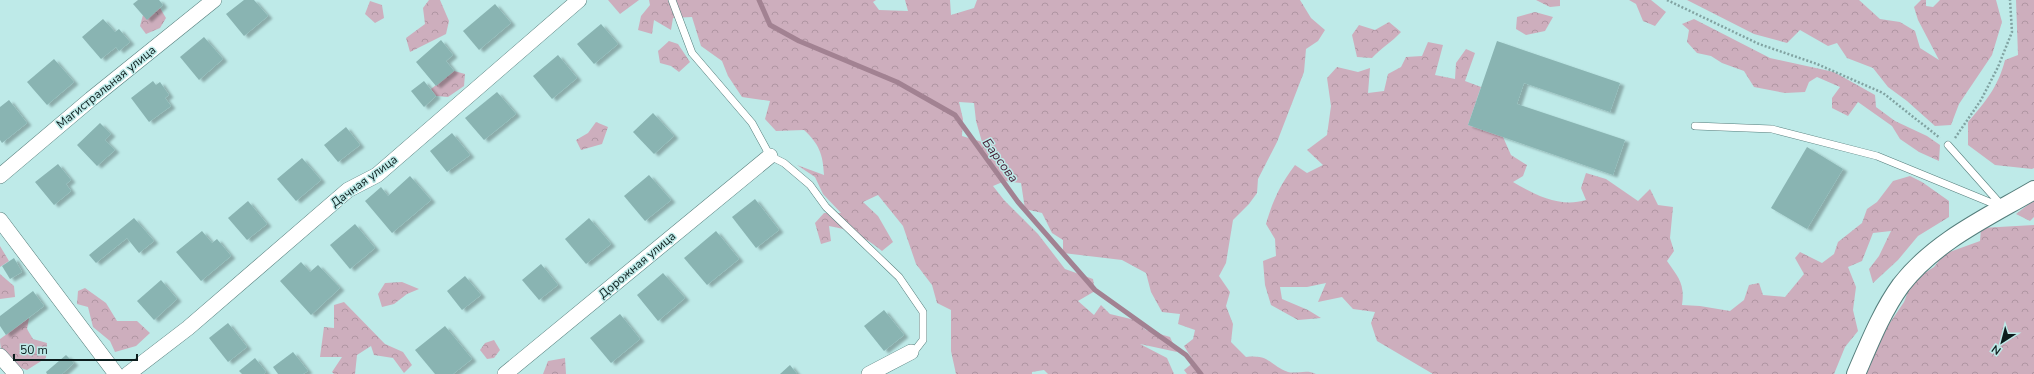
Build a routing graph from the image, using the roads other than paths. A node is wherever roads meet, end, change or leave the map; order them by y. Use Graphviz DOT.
graph roads {
  1 [pos="214,0"];
  2 [pos="579,0"];
  3 [pos="672,0"];
  4 [pos="1695,126"];
  5 [pos="1948,145"];
  6 [pos="770,156"];
  7 [pos="0,176"];
  8 [pos="2034,190"];
  9 [pos="2004,208"];
  10 [pos="0,220"];
  11 [pos="912,352"];
  12 [pos="0,356"];
  13 [pos="16,374"];
  14 [pos="116,374"];
  15 [pos="128,374"];
  16 [pos="505,374"];
  17 [pos="869,374"];
  18 [pos="1856,374"];
  1 -- 7 [label="street, Магистральная улица"];
  2 -- 15 [label="street, Дачная улица"];
  3 -- 6 [label="lane"];
  4 -- 9 [label="lane"];
  5 -- 9 [label="lane"];
  6 -- 11 [label="lane"];
  6 -- 16 [label="street, Дорожная улица"];
  8 -- 9 [label="street"];
  9 -- 18 [label="street"];
  10 -- 14 [label="street"];
  11 -- 17 [label="street"];
  12 -- 13 [label="street"];
}
